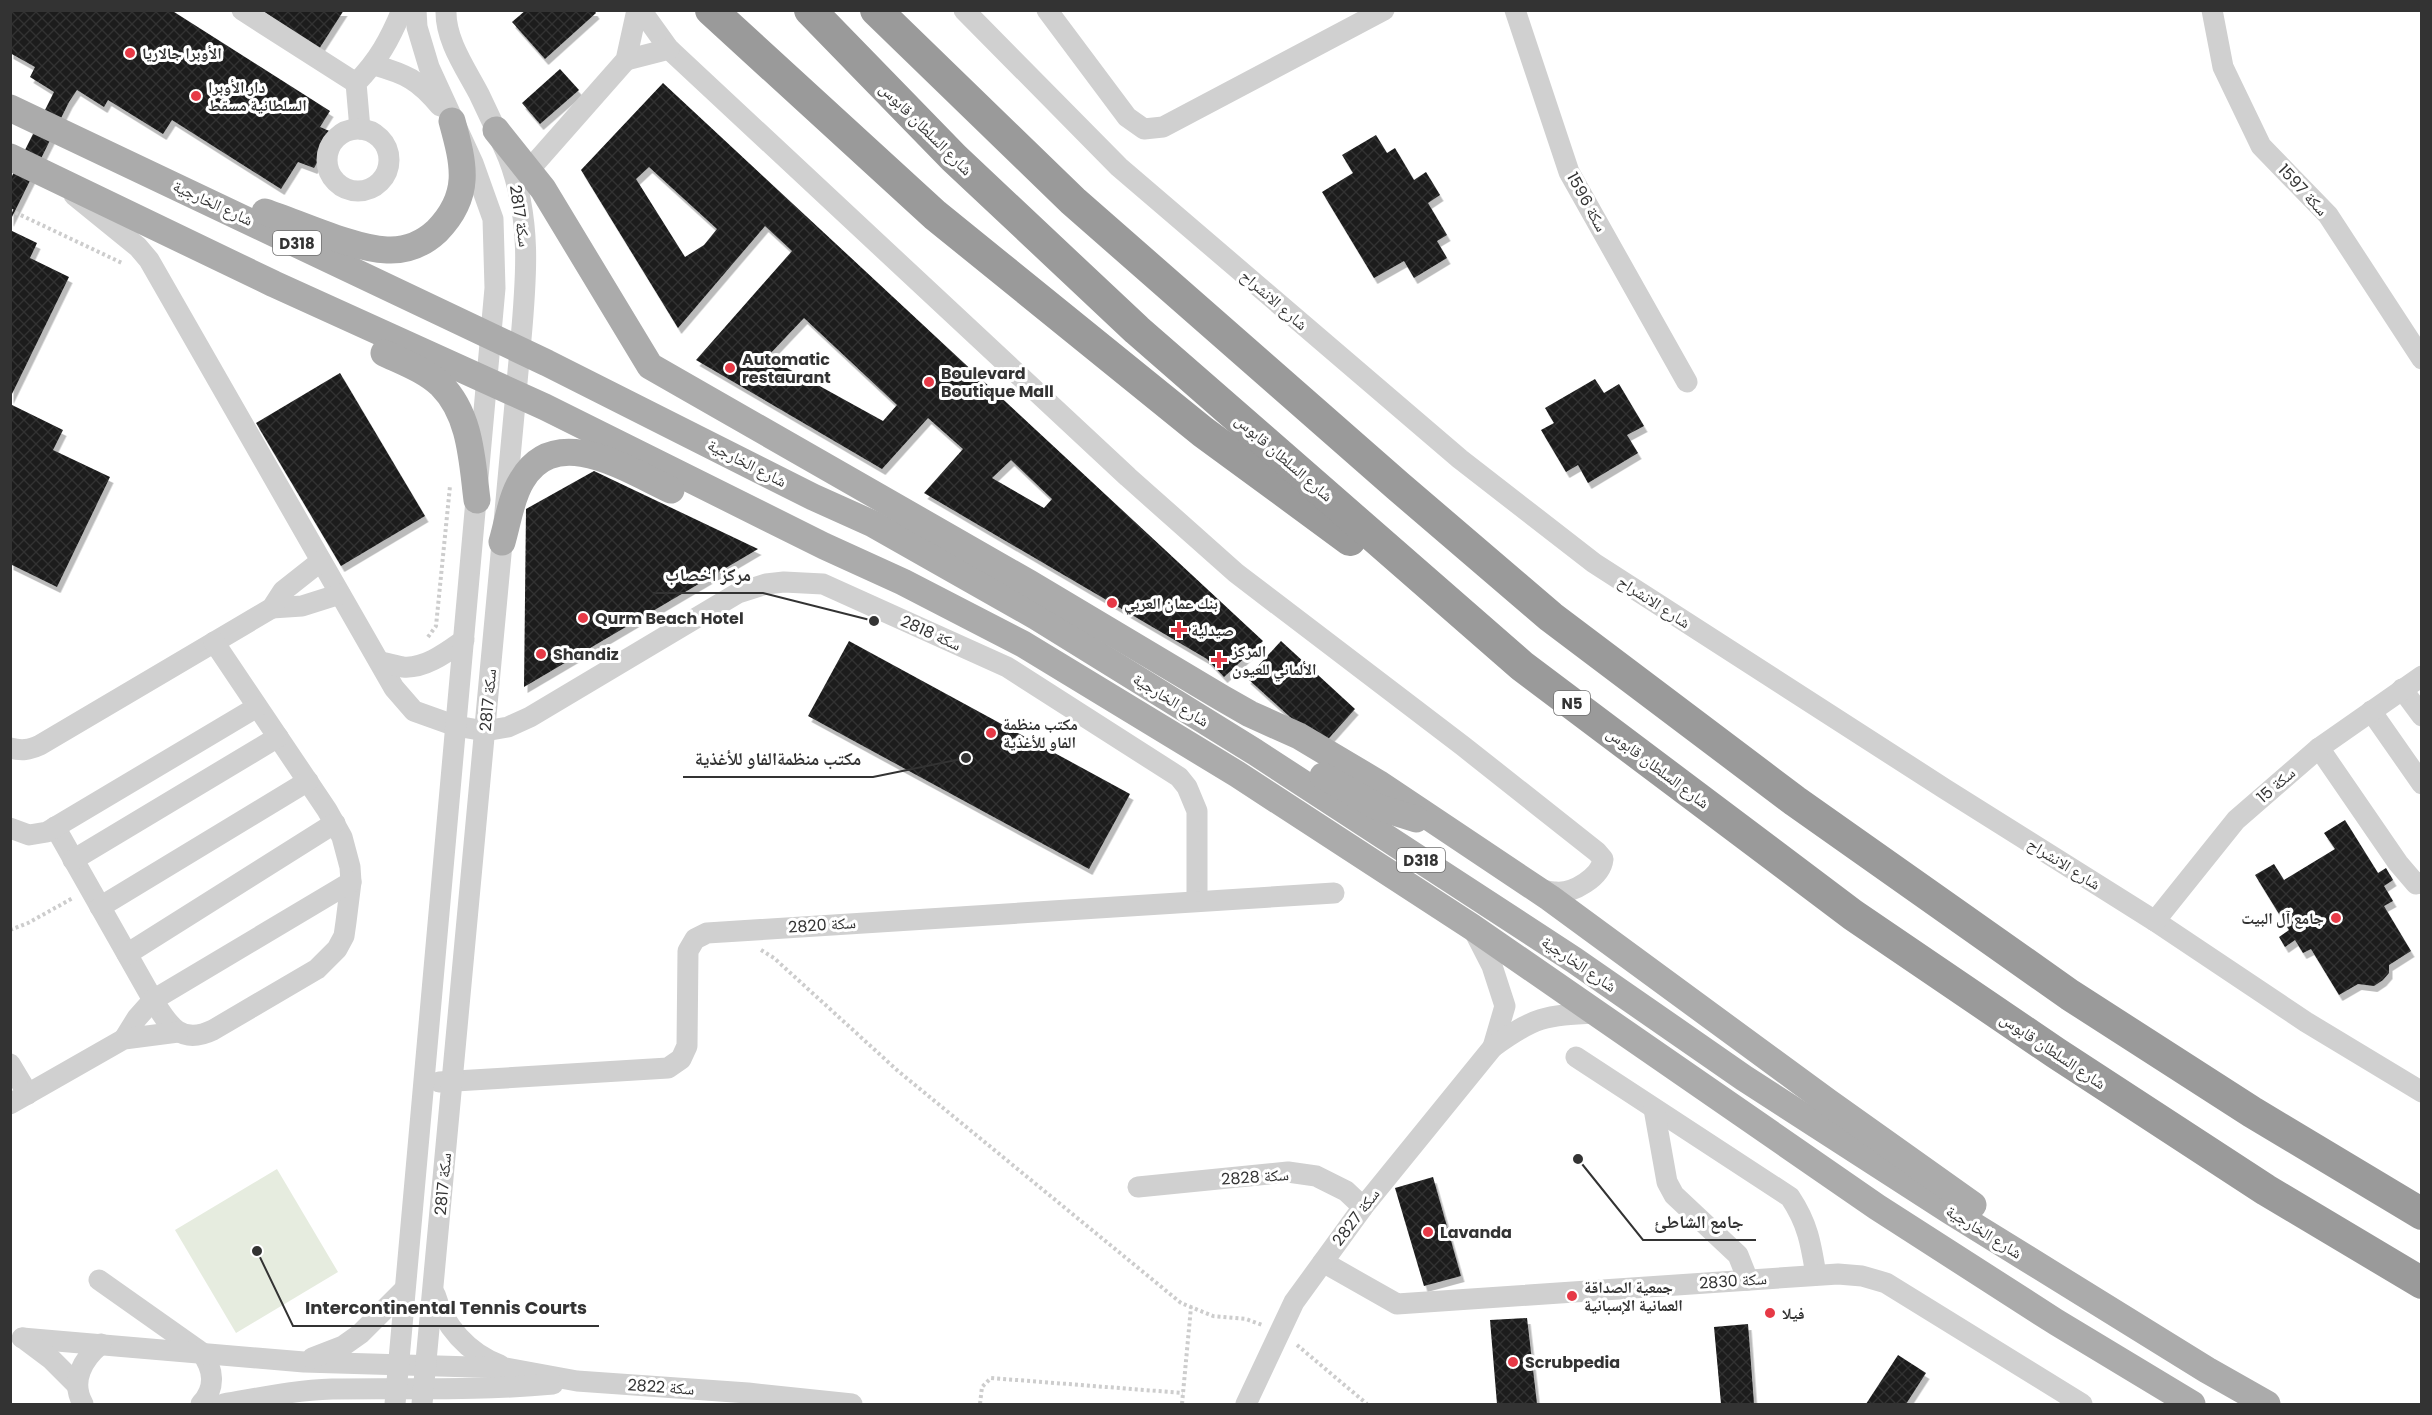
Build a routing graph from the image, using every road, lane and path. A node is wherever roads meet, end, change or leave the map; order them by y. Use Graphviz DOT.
graph roads {
  1 [pos="242,10"];
  2 [pos="402,10"];
  3 [pos="416,10"];
  4 [pos="446,10"];
  5 [pos="639,10"];
  6 [pos="810,10"];
  7 [pos="876,10"];
  8 [pos="964,10"];
  9 [pos="1047,10"];
  10 [pos="1384,10"];
  11 [pos="1515,10"];
  12 [pos="2212,10"];
  13 [pos="713,13"];
  14 [pos="669,49"];
  15 [pos="626,60"];
  16 [pos="374,65"];
  17 [pos="356,83"];
  18 [pos="10,108"];
  19 [pos="452,121"];
  20 [pos="360,129"];
  21 [pos="496,130"];
  22 [pos="10,157"];
  23 [pos="133,166"];
  24 [pos="529,170"];
  25 [pos="50,176"];
  26 [pos="274,284"];
  27 [pos="491,336"];
  28 [pos="520,350"];
  29 [pos="2421,359"];
  30 [pos="488,381"];
  31 [pos="1687,382"];
  32 [pos="515,393"];
  33 [pos="450,486"];
  34 [pos="477,500"];
  35 [pos="502,542"];
  36 [pos="824,546"];
  37 [pos="321,561"];
  38 [pos="340,594"];
  39 [pos="272,608"];
  40 [pos="464,640"];
  41 [pos="214,642"];
  42 [pos="380,662"];
  43 [pos="424,663"];
  44 [pos="1522,666"];
  45 [pos="2415,683"];
  46 [pos="257,707"];
  47 [pos="2371,711"];
  48 [pos="2421,716"];
  49 [pos="456,726"];
  50 [pos="485,731"];
  51 [pos="278,737"];
  52 [pos="10,748"];
  53 [pos="2319,748"];
  54 [pos="1255,752"];
  55 [pos="308,781"];
  56 [pos="2421,784"];
  57 [pos="335,823"];
  58 [pos="55,827"];
  59 [pos="10,828"];
  60 [pos="1445,829"];
  61 [pos="73,860"];
  62 [pos="351,882"];
  63 [pos="2421,883"];
  64 [pos="89,888"];
  65 [pos="1535,888"];
  66 [pos="1334,892"];
  67 [pos="1197,900"];
  68 [pos="100,907"];
  69 [pos="2155,921"];
  70 [pos="1472,927"];
  71 [pos="10,930"];
  72 [pos="728,931"];
  73 [pos="127,954"];
  74 [pos="153,1000"];
  75 [pos="1596,1013"];
  76 [pos="177,1032"];
  77 [pos="124,1039"];
  78 [pos="1492,1047"];
  79 [pos="1576,1057"];
  80 [pos="10,1064"];
  81 [pos="424,1081"];
  82 [pos="452,1082"];
  83 [pos="2421,1092"];
  84 [pos="19,1099"];
  85 [pos="1654,1108"];
  86 [pos="1138,1187"];
  87 [pos="1363,1207"];
  88 [pos="2421,1214"];
  89 [pos="1323,1262"];
  90 [pos="1816,1275"];
  91 [pos="99,1280"];
  92 [pos="1748,1280"];
  93 [pos="2061,1280"];
  94 [pos="2421,1283"];
  95 [pos="433,1287"];
  96 [pos="404,1290"];
  97 [pos="1191,1307"];
  98 [pos="1280,1332"];
  99 [pos="16,1333"];
  100 [pos="101,1344"];
  101 [pos="201,1352"];
  102 [pos="304,1362"];
  103 [pos="398,1364"];
  104 [pos="426,1365"];
  105 [pos="506,1368"];
  106 [pos="577,1381"];
  107 [pos="1184,1393"];
  108 [pos="80,1395"];
  109 [pos="396,1397"];
  110 [pos="423,1397"];
  111 [pos="201,1404"];
  112 [pos="223,1404"];
  113 [pos="852,1404"];
  114 [pos="980,1404"];
  115 [pos="1182,1404"];
  116 [pos="1246,1404"];
  117 [pos="1368,1404"];
  118 [pos="2082,1404"];
  119 [pos="2192,1404"];
  120 [pos="2267,1404"];
  1 -- 17 [label="street"];
  2 -- 16 [label="street"];
  3 -- 19 [label="street, سكة 2817"];
  4 -- 21 [label="street, سكة 2817"];
  5 -- 14 [label="street"];
  5 -- 15 [label="street"];
  6 -- 44 [label="highway, شارع السلطان قابوس / N5"];
  7 -- 88 [label="highway"];
  8 -- 69 [label="street, شارع الانشراح"];
  9 -- 10 [label="street"];
  11 -- 31 [label="street, سكة 1596"];
  12 -- 29 [label="street, سكة 1597"];
  13 -- 44 [label="highway"];
  14 -- 15 [label="street"];
  14 -- 65 [label="street"];
  15 -- 24 [label="street"];
  16 -- 17 [label="street"];
  16 -- 19 [label="street"];
  17 -- 20 [label="street"];
  18 -- 23 [label="main road, شارع الخارجية / D318"];
  19 -- 23 [label="main road"];
  19 -- 27 [label="street, سكة 2817"];
  21 -- 24 [label="main road"];
  21 -- 28 [label="street, سكة 2817"];
  22 -- 25 [label="main road, شارع الخارجية / D318"];
  23 -- 27 [label="main road, شارع الخارجية / D318"];
  24 -- 60 [label="main road"];
  25 -- 26 [label="main road, شارع الخارجية / D318"];
  25 -- 37 [label="street, سكة 2818"];
  26 -- 30 [label="main road, شارع الخارجية / D318"];
  26 -- 34 [label="main road"];
  27 -- 28 [label="main road, شارع الخارجية / D318"];
  27 -- 30 [label="street, سكة 2817"];
  28 -- 32 [label="street, سكة 2817"];
  28 -- 54 [label="main road, شارع الخارجية / D318"];
  30 -- 32 [label="main road, شارع الخارجية / D318"];
  30 -- 34 [label="street, سكة 2817"];
  32 -- 35 [label="street, سكة 2817"];
  32 -- 36 [label="main road, شارع الخارجية / D318"];
  33 -- 43 [label="path"];
  34 -- 40 [label="street, سكة 2817"];
  35 -- 36 [label="main road"];
  35 -- 50 [label="street, سكة 2817"];
  36 -- 70 [label="main road, شارع الخارجية / D318"];
  37 -- 38 [label="street, سكة 2818"];
  37 -- 39 [label="street"];
  38 -- 39 [label="street"];
  38 -- 42 [label="street, سكة 2818"];
  39 -- 41 [label="street"];
  40 -- 43 [label="street"];
  40 -- 49 [label="street, سكة 2817"];
  41 -- 46 [label="street"];
  41 -- 52 [label="street"];
  42 -- 43 [label="street"];
  42 -- 49 [label="street, سكة 2818"];
  44 -- 94 [label="highway, شارع السلطان قابوس / N5"];
  45 -- 47 [label="street, سكة 15"];
  45 -- 48 [label="street"];
  46 -- 51 [label="street"];
  46 -- 58 [label="street"];
  47 -- 53 [label="street, سكة 15"];
  47 -- 56 [label="street"];
  49 -- 50 [label="street, سكة 2818"];
  49 -- 81 [label="street, سكة 2817"];
  50 -- 67 [label="street, سكة 2818"];
  50 -- 82 [label="street, سكة 2817"];
  51 -- 55 [label="street"];
  51 -- 61 [label="street"];
  53 -- 63 [label="street"];
  53 -- 69 [label="street, سكة 15"];
  54 -- 60 [label="main road"];
  54 -- 93 [label="main road, شارع الخارجية / D318"];
  55 -- 57 [label="street"];
  55 -- 68 [label="street"];
  57 -- 62 [label="street"];
  57 -- 73 [label="street"];
  58 -- 59 [label="street"];
  58 -- 61 [label="street"];
  60 -- 65 [label="main road"];
  61 -- 64 [label="street"];
  62 -- 74 [label="street"];
  62 -- 76 [label="street"];
  64 -- 68 [label="street"];
  64 -- 71 [label="path"];
  65 -- 93 [label="main road"];
  66 -- 67 [label="street, سكة 2820"];
  67 -- 72 [label="street, سكة 2820"];
  68 -- 73 [label="street"];
  69 -- 83 [label="street, شارع الانشراح"];
  70 -- 75 [label="main road, شارع الخارجية / D318"];
  70 -- 78 [label="street, سكة 2827"];
  72 -- 82 [label="street, سكة 2820"];
  72 -- 97 [label="path"];
  73 -- 74 [label="street"];
  74 -- 76 [label="street"];
  74 -- 77 [label="street"];
  75 -- 78 [label="street, سكة 2827"];
  75 -- 119 [label="main road, شارع الخارجية / D318"];
  76 -- 77 [label="street"];
  77 -- 84 [label="street"];
  78 -- 87 [label="street, سكة 2827"];
  79 -- 85 [label="street"];
  80 -- 84 [label="street"];
  81 -- 82 [label="street, سكة 2820"];
  81 -- 96 [label="street, سكة 2817"];
  82 -- 95 [label="street, سكة 2817"];
  85 -- 90 [label="street"];
  85 -- 92 [label="street"];
  86 -- 87 [label="street, سكة 2828"];
  87 -- 89 [label="street, سكة 2827"];
  89 -- 92 [label="street, سكة 2830"];
  89 -- 98 [label="street, سكة 2827"];
  90 -- 92 [label="street, سكة 2830"];
  90 -- 118 [label="street, سكة 2830"];
  91 -- 101 [label="street"];
  93 -- 120 [label="main road, شارع الخارجية / D318"];
  95 -- 104 [label="street, سكة 2817"];
  95 -- 105 [label="street"];
  96 -- 102 [label="street"];
  96 -- 103 [label="street, سكة 2817"];
  97 -- 98 [label="path"];
  97 -- 107 [label="path"];
  98 -- 116 [label="street, سكة 2827"];
  98 -- 117 [label="path"];
  99 -- 100 [label="street, سكة 2822"];
  99 -- 108 [label="street"];
  100 -- 101 [label="street, سكة 2822"];
  100 -- 108 [label="street"];
  101 -- 102 [label="street, سكة 2822"];
  101 -- 111 [label="street"];
  102 -- 103 [label="street, سكة 2822"];
  103 -- 104 [label="street, سكة 2822"];
  103 -- 109 [label="street, سكة 2817"];
  104 -- 105 [label="street, سكة 2822"];
  104 -- 110 [label="street, سكة 2817"];
  105 -- 106 [label="street, سكة 2822"];
  106 -- 110 [label="street, سكة 2822"];
  106 -- 113 [label="street, سكة 2822"];
  107 -- 114 [label="path"];
  107 -- 115 [label="path"];
  109 -- 110 [label="street, سكة 2822"];
  109 -- 112 [label="street, سكة 2822"];
}
